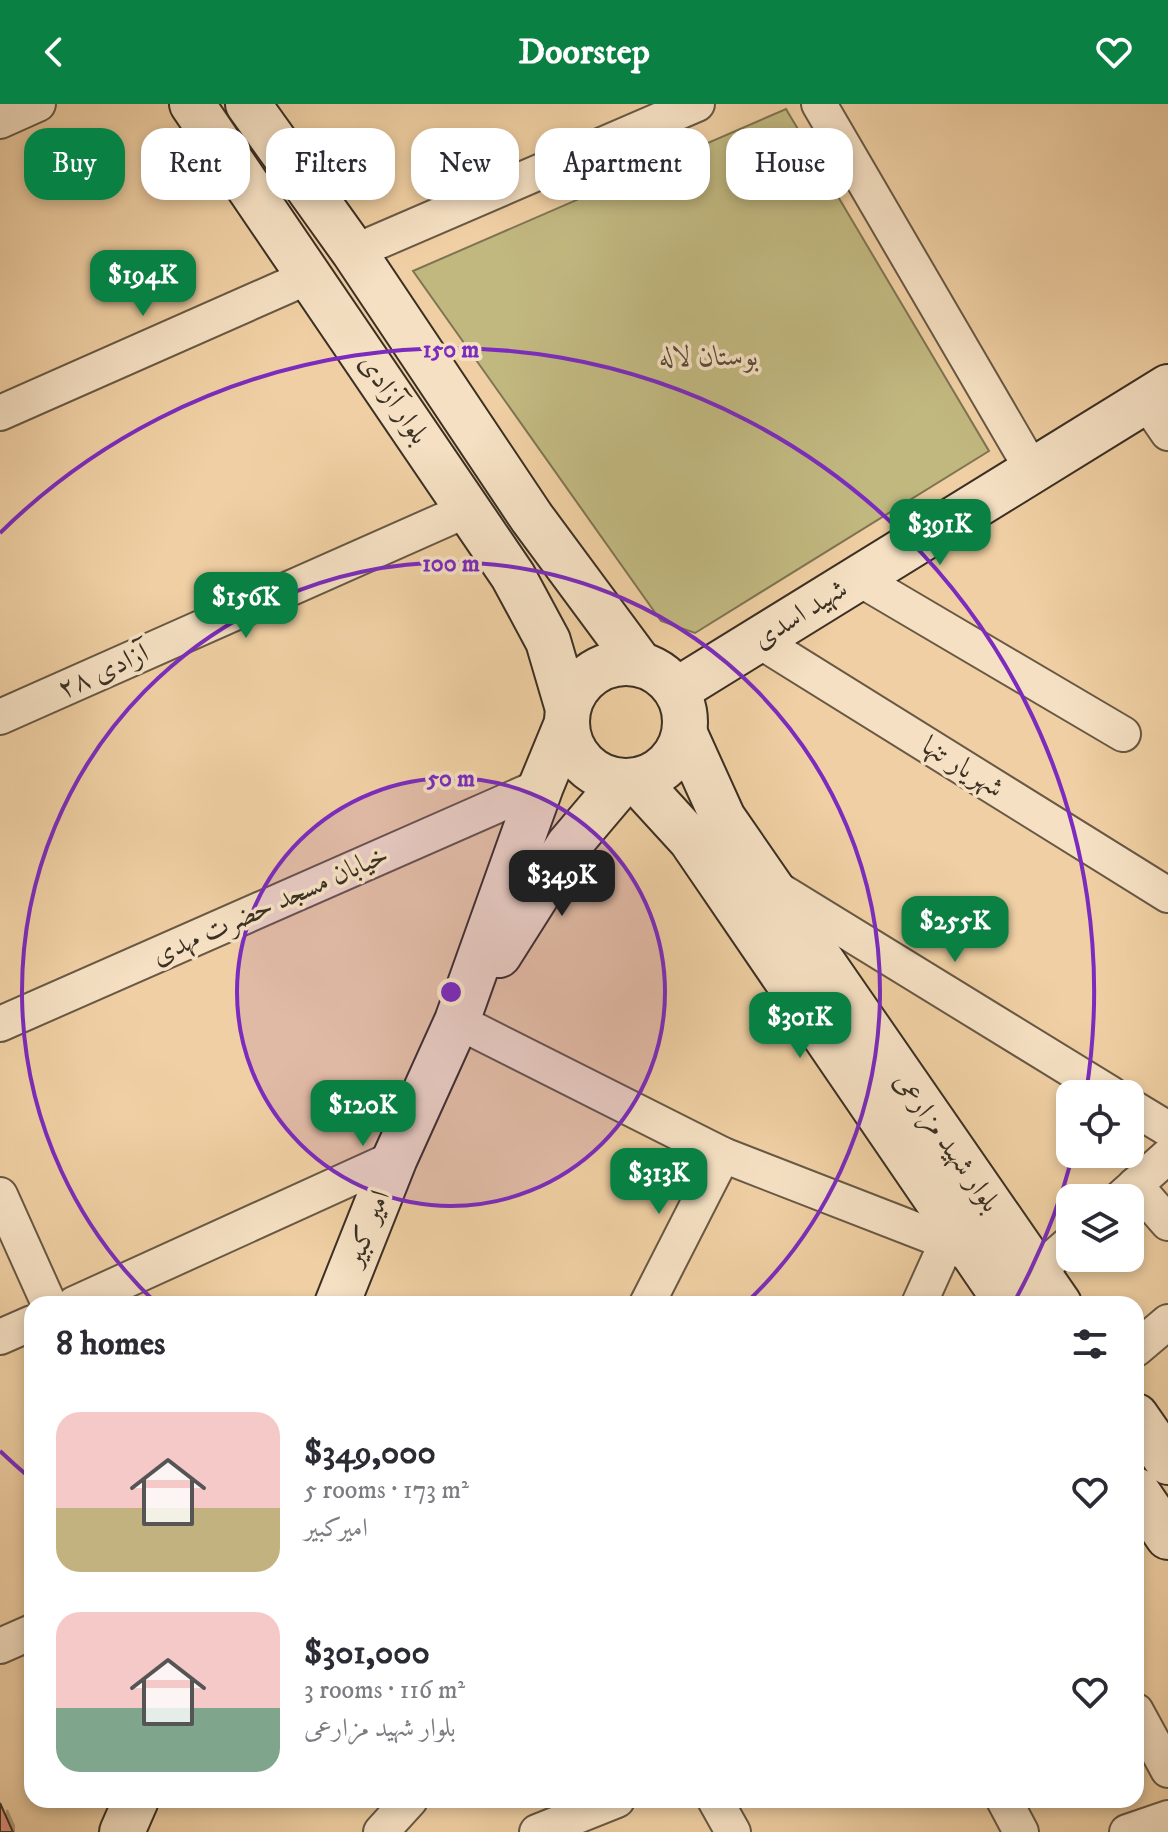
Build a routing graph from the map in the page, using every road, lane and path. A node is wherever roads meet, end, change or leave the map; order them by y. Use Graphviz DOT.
graph roads {
  1 [pos="38,104"];
  2 [pos="192,104"];
  3 [pos="248,104"];
  4 [pos="697,104"];
  5 [pos="819,104"];
  6 [pos="0,121"];
  7 [pos="354,252"];
  8 [pos="310,276"];
  9 [pos="1161,407"];
  10 [pos="0,413"];
  11 [pos="1033,471"];
  12 [pos="469,509"];
  13 [pos="858,578"];
  14 [pos="758,640"];
  15 [pos="640,664"];
  16 [pos="677,690"];
  17 [pos="567,716"];
  18 [pos="0,717"];
  19 [pos="685,734"];
  20 [pos="1123,734"];
  21 [pos="630,781"];
  22 [pos="541,786"];
  23 [pos="768,883"];
  24 [pos="1168,895"];
  25 [pos="457,1021"];
  26 [pos="0,1024"];
  27 [pos="1088,1080"];
  28 [pos="1144,1114"];
  29 [pos="1168,1129"];
  30 [pos="723,1155"];
  31 [pos="1168,1156"];
  32 [pos="395,1158"];
  33 [pos="1137,1184"];
  34 [pos="0,1195"];
  35 [pos="1144,1204"];
  36 [pos="1168,1223"];
  37 [pos="963,1251"];
  38 [pos="1048,1288"];
  39 [pos="45,1296"];
  40 [pos="92,1296"];
  41 [pos="340,1296"];
  42 [pos="651,1296"];
  43 [pos="926,1296"];
  44 [pos="1001,1296"];
  45 [pos="1168,1322"];
  46 [pos="24,1326"];
  47 [pos="0,1337"];
  48 [pos="1144,1342"];
  49 [pos="1144,1428"];
  50 [pos="1168,1462"];
  51 [pos="1144,1502"];
  52 [pos="1168,1537"];
  53 [pos="24,1636"];
  54 [pos="0,1646"];
  55 [pos="1144,1726"];
  56 [pos="1168,1770"];
  57 [pos="132,1808"];
  58 [pos="403,1808"];
  59 [pos="597,1808"];
  60 [pos="720,1808"];
  61 [pos="1008,1808"];
  62 [pos="1168,1818"];
  63 [pos="122,1832"];
  64 [pos="381,1832"];
  65 [pos="537,1832"];
  66 [pos="733,1832"];
  67 [pos="1021,1832"];
  68 [pos="1127,1832"];
  1 -- 6 [label="street"];
  2 -- 8 [label="main road, بلوار آزادی"];
  3 -- 7 [label="main road, بلوار آزادی"];
  4 -- 7 [label="street"];
  5 -- 11 [label="street"];
  7 -- 15 [label="main road, بلوار آزادی"];
  8 -- 10 [label="street"];
  8 -- 12 [label="main road, بلوار آزادی"];
  9 -- 11 [label="main road, شهید اسدی"];
  11 -- 13 [label="main road, شهید اسدی"];
  12 -- 17 [label="main road, بلوار آزادی"];
  12 -- 18 [label="street, آزادی ۲۸"];
  13 -- 14 [label="main road, شهید اسدی"];
  13 -- 20 [label="street"];
  14 -- 16 [label="main road, شهید اسدی"];
  14 -- 24 [label="street, شهریار تنها"];
  15 -- 16 [label="main road"];
  15 -- 17 [label="main road"];
  16 -- 19 [label="main road"];
  17 -- 21 [label="main road"];
  17 -- 22 [label="main road"];
  19 -- 21 [label="main road"];
  19 -- 23 [label="main road, بلوار شهید مزارعی"];
  21 -- 25 [label="main road"];
  21 -- 37 [label="main road, بلوار شهید مزارعی"];
  22 -- 25 [label="main road"];
  22 -- 26 [label="street, خیابان مسجد حضرت مهدی"];
  23 -- 27 [label="street"];
  23 -- 38 [label="main road, بلوار شهید مزارعی"];
  25 -- 30 [label="street"];
  25 -- 32 [label="main road, امیر کبیر"];
  28 -- 29 [label="street"];
  30 -- 37 [label="street"];
  30 -- 42 [label="street"];
  31 -- 33 [label="street"];
  32 -- 40 [label="street"];
  32 -- 41 [label="main road, امیر کبیر"];
  34 -- 39 [label="street"];
  35 -- 36 [label="street"];
  37 -- 43 [label="street"];
  37 -- 44 [label="main road, بلوار شهید مزارعی"];
  45 -- 48 [label="street"];
  46 -- 47 [label="street"];
  49 -- 50 [label="main road"];
  51 -- 52 [label="main road"];
  53 -- 54 [label="street"];
  55 -- 56 [label="street"];
  57 -- 63 [label="main road"];
  58 -- 64 [label="street"];
  59 -- 65 [label="street"];
  60 -- 66 [label="street"];
  61 -- 67 [label="street"];
  62 -- 68 [label="street"];
}
